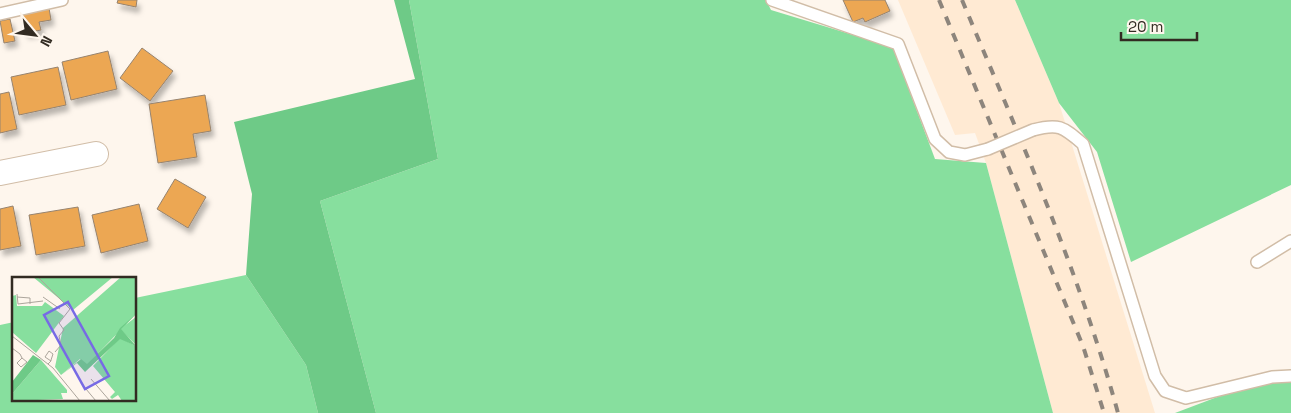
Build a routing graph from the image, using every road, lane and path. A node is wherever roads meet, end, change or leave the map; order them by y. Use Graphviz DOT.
graph roads {
  1 [pos="62,0"];
  2 [pos="772,0"];
  3 [pos="0,14"];
  4 [pos="96,154"];
  5 [pos="0,173"];
  6 [pos="1291,241"];
  7 [pos="1257,262"];
  8 [pos="1291,376"];
  1 -- 3 [label="lane"];
  2 -- 8 [label="lane, bridge"];
  4 -- 5 [label="street"];
  6 -- 7 [label="lane"];
}
